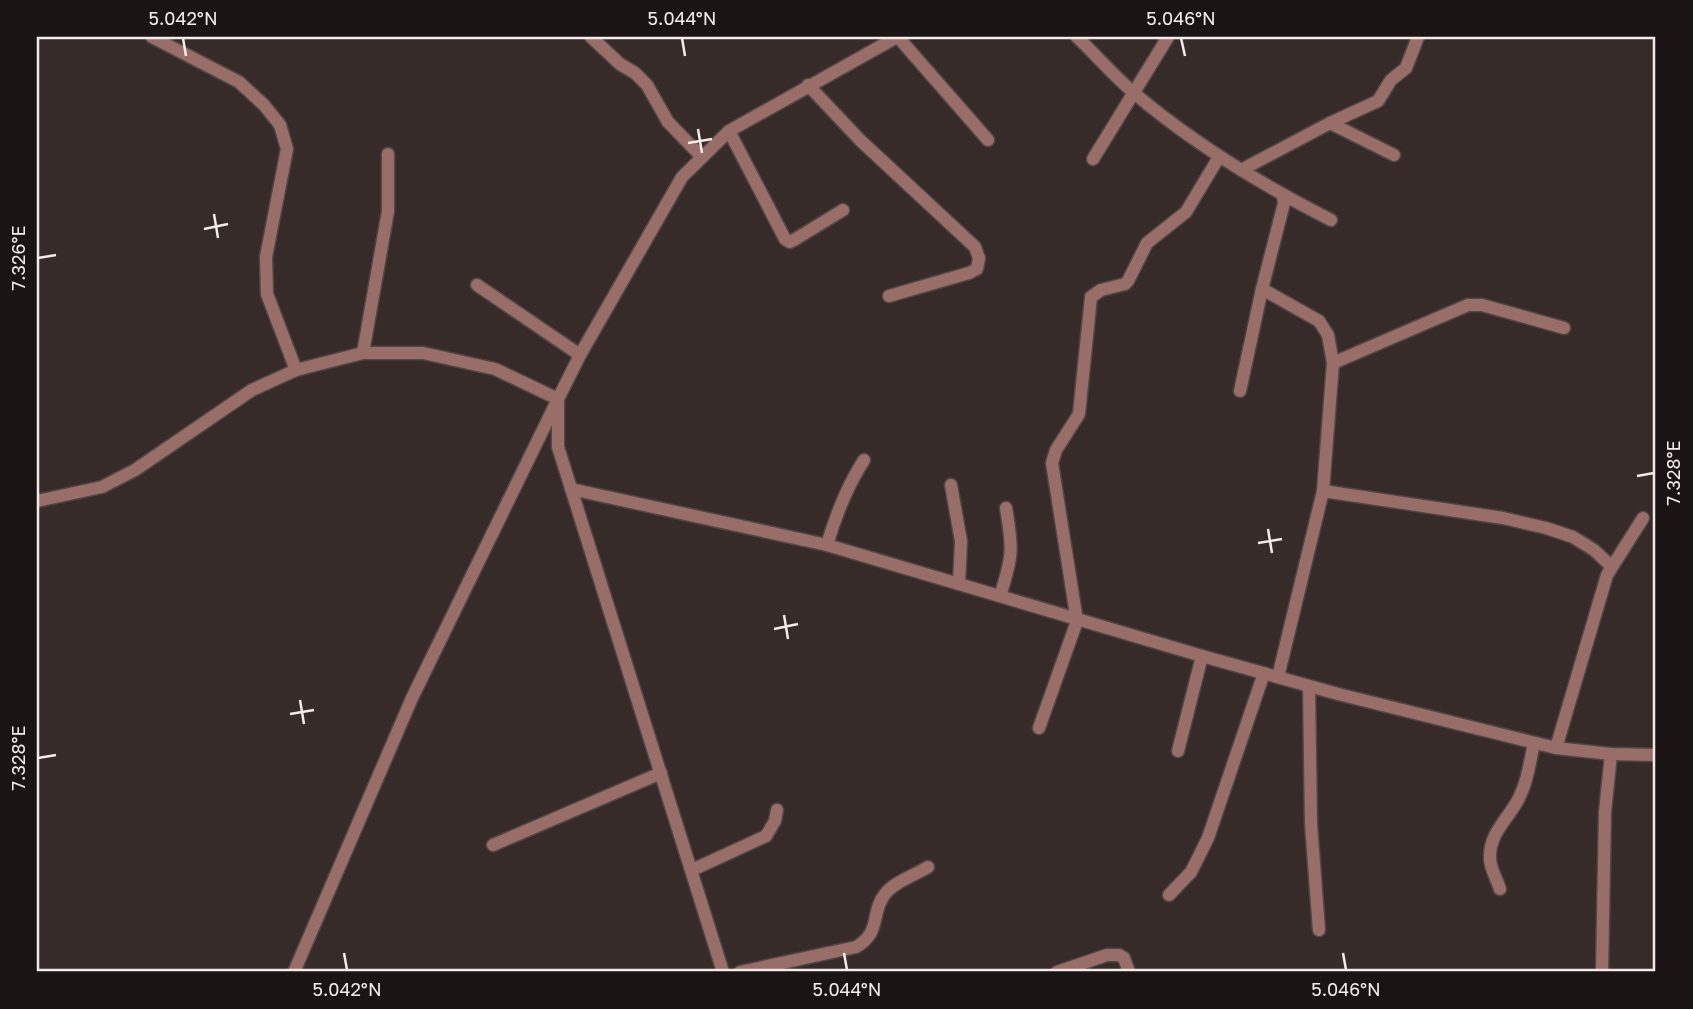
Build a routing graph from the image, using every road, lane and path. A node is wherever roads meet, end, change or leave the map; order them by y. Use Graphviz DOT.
graph roads {
  1 [pos="152,37"];
  2 [pos="897,37"];
  3 [pos="1077,37"];
  4 [pos="1168,37"];
  5 [pos="1418,37"];
  6 [pos="597,38"];
  7 [pos="808,85"];
  8 [pos="1134,93"];
  9 [pos="1330,123"];
  10 [pos="729,131"];
  11 [pos="988,140"];
  12 [pos="388,154"];
  13 [pos="1394,155"];
  14 [pos="702,157"];
  15 [pos="1219,157"];
  16 [pos="1093,159"];
  17 [pos="1241,170"];
  18 [pos="1283,196"];
  19 [pos="843,210"];
  20 [pos="1331,220"];
  21 [pos="477,285"];
  22 [pos="1262,289"];
  23 [pos="889,296"];
  24 [pos="1564,328"];
  25 [pos="363,353"];
  26 [pos="580,355"];
  27 [pos="1333,363"];
  28 [pos="296,370"];
  29 [pos="1240,391"];
  30 [pos="558,399"];
  31 [pos="864,460"];
  32 [pos="951,485"];
  33 [pos="571,489"];
  34 [pos="1323,491"];
  35 [pos="37,501"];
  36 [pos="1006,508"];
  37 [pos="1643,518"];
  38 [pos="827,545"];
  39 [pos="1611,566"];
  40 [pos="959,584"];
  41 [pos="1000,596"];
  42 [pos="1077,621"];
  43 [pos="1202,656"];
  44 [pos="1264,673"];
  45 [pos="1278,677"];
  46 [pos="1309,686"];
  47 [pos="1039,728"];
  48 [pos="1534,743"];
  49 [pos="1556,748"];
  50 [pos="1178,751"];
  51 [pos="1611,754"];
  52 [pos="1656,755"];
  53 [pos="661,773"];
  54 [pos="777,810"];
  55 [pos="493,845"];
  56 [pos="928,867"];
  57 [pos="692,870"];
  58 [pos="1500,889"];
  59 [pos="1169,895"];
  60 [pos="1319,930"];
  61 [pos="294,972"];
  62 [pos="723,972"];
  63 [pos="740,972"];
  64 [pos="1057,972"];
  65 [pos="1129,972"];
  66 [pos="1602,972"];
  1 -- 28 [label="street"];
  2 -- 7 [label="street"];
  2 -- 11 [label="street"];
  3 -- 8 [label="street"];
  4 -- 8 [label="street"];
  5 -- 9 [label="street"];
  6 -- 14 [label="street"];
  7 -- 10 [label="street"];
  7 -- 23 [label="street"];
  8 -- 15 [label="street"];
  8 -- 16 [label="street"];
  9 -- 13 [label="street"];
  9 -- 17 [label="street"];
  10 -- 14 [label="street"];
  10 -- 19 [label="street"];
  12 -- 25 [label="street"];
  14 -- 26 [label="street"];
  15 -- 17 [label="street"];
  15 -- 42 [label="street"];
  17 -- 18 [label="street"];
  18 -- 20 [label="street"];
  18 -- 22 [label="street"];
  21 -- 26 [label="street"];
  22 -- 27 [label="street"];
  22 -- 29 [label="street"];
  24 -- 27 [label="street"];
  25 -- 28 [label="street"];
  25 -- 30 [label="street"];
  26 -- 30 [label="street"];
  27 -- 34 [label="street"];
  28 -- 35 [label="street"];
  30 -- 33 [label="street"];
  30 -- 61 [label="street"];
  31 -- 38 [label="street"];
  32 -- 40 [label="street"];
  33 -- 38 [label="street"];
  33 -- 53 [label="street"];
  34 -- 39 [label="street"];
  34 -- 45 [label="street"];
  36 -- 41 [label="street"];
  37 -- 39 [label="street"];
  38 -- 40 [label="street"];
  39 -- 49 [label="street"];
  40 -- 41 [label="street"];
  41 -- 42 [label="street"];
  42 -- 43 [label="street"];
  42 -- 47 [label="street"];
  43 -- 44 [label="street"];
  43 -- 50 [label="street"];
  44 -- 45 [label="street"];
  44 -- 59 [label="street"];
  45 -- 46 [label="street"];
  46 -- 48 [label="street"];
  46 -- 60 [label="street"];
  48 -- 49 [label="street"];
  48 -- 58 [label="street"];
  49 -- 51 [label="street"];
  51 -- 52 [label="street"];
  51 -- 66 [label="street"];
  53 -- 55 [label="street"];
  53 -- 57 [label="street"];
  54 -- 57 [label="street"];
  56 -- 63 [label="street"];
  57 -- 62 [label="street"];
  64 -- 65 [label="street"];
}
